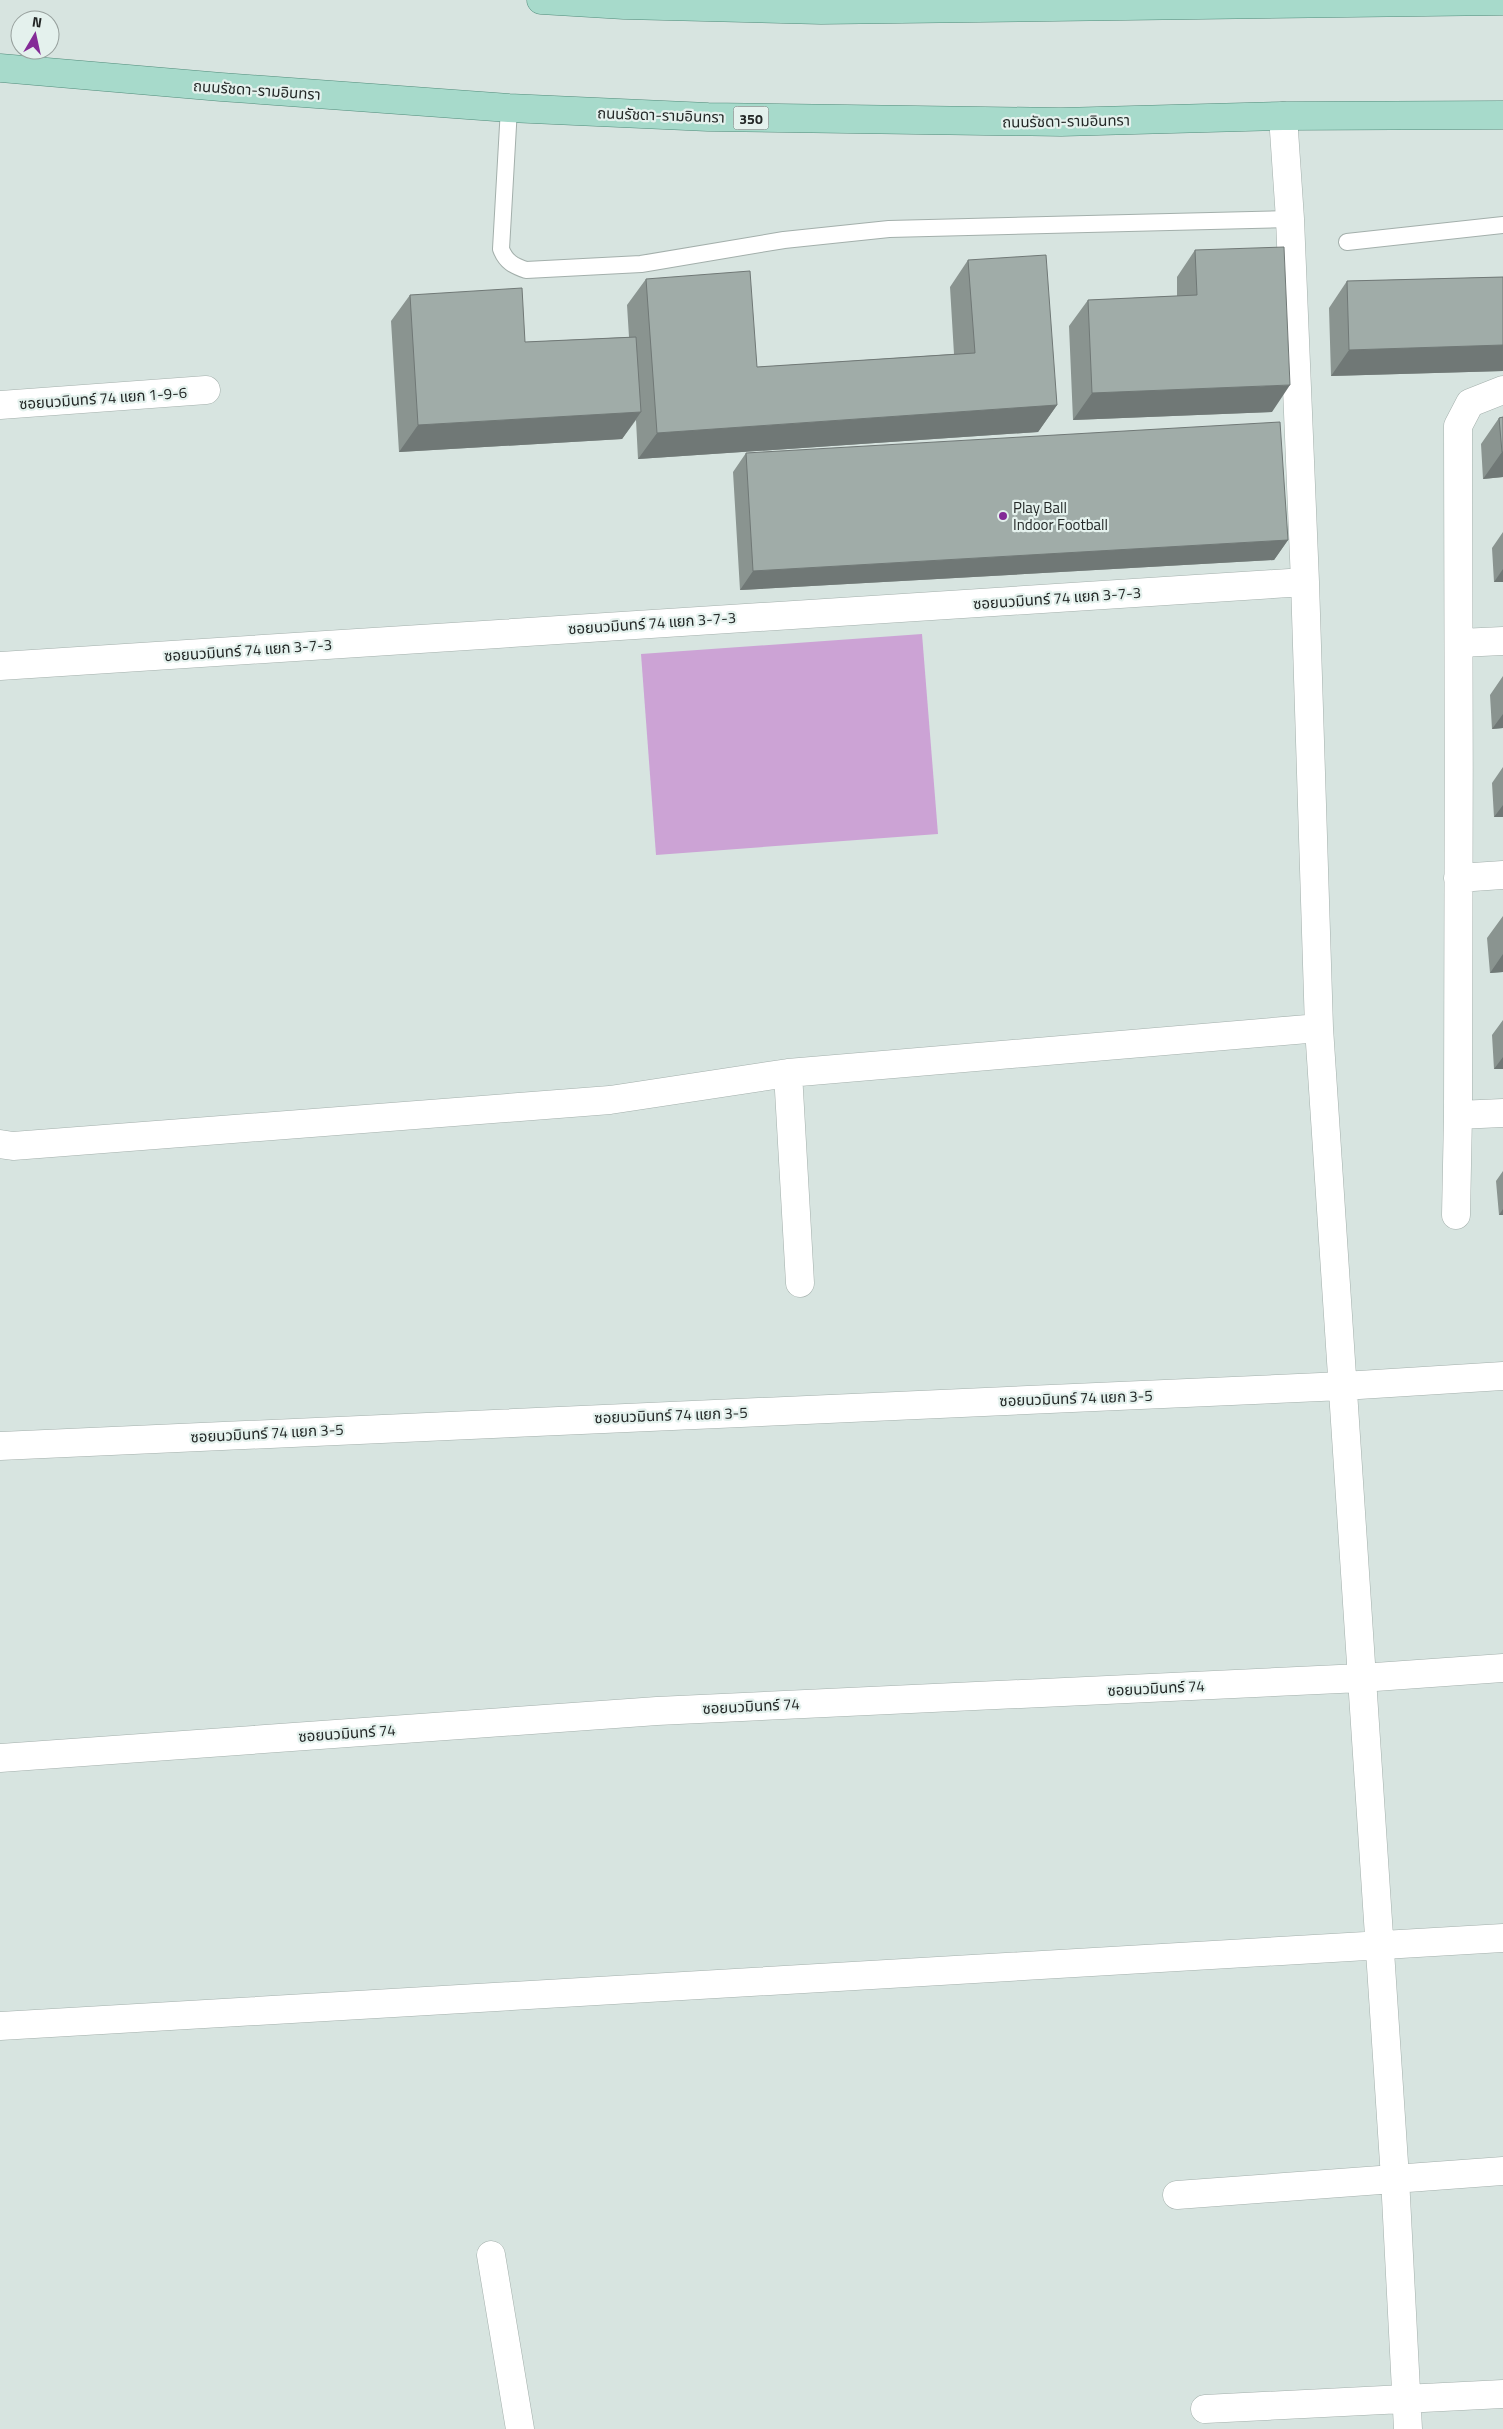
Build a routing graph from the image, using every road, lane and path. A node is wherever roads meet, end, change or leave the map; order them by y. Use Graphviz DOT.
graph roads {
  1 [pos="541,0"];
  2 [pos="1503,1"];
  3 [pos="1265,2"];
  4 [pos="1056,3"];
  5 [pos="1111,3"];
  6 [pos="0,68"];
  7 [pos="509,108"];
  8 [pos="1503,115"];
  9 [pos="1283,116"];
  10 [pos="1290,220"];
  11 [pos="1503,225"];
  12 [pos="1347,242"];
  13 [pos="206,390"];
  14 [pos="1503,390"];
  15 [pos="0,405"];
  16 [pos="1305,582"];
  17 [pos="1503,641"];
  18 [pos="1460,643"];
  19 [pos="0,666"];
  20 [pos="1503,875"];
  21 [pos="1458,878"];
  22 [pos="1319,1028"];
  23 [pos="788,1072"];
  24 [pos="1503,1113"];
  25 [pos="1458,1115"];
  26 [pos="0,1144"];
  27 [pos="1456,1215"];
  28 [pos="800,1283"];
  29 [pos="1503,1376"];
  30 [pos="1343,1386"];
  31 [pos="0,1446"];
  32 [pos="1503,1668"];
  33 [pos="1361,1678"];
  34 [pos="0,1758"];
  35 [pos="1503,1938"];
  36 [pos="1379,1946"];
  37 [pos="0,2026"];
  38 [pos="1503,2171"];
  39 [pos="1395,2178"];
  40 [pos="1177,2195"];
  41 [pos="490,2255"];
  42 [pos="1503,2394"];
  43 [pos="1406,2399"];
  44 [pos="1205,2409"];
  45 [pos="520,2429"];
  46 [pos="1408,2429"];
  1 -- 4 [label="main road"];
  2 -- 3 [label="main road"];
  3 -- 5 [label="main road"];
  4 -- 5 [label="main road"];
  6 -- 7 [label="main road, ถนนรัชดา-รามอินทรา / 350"];
  7 -- 9 [label="main road, ถนนรัชดา-รามอินทรา / 350"];
  7 -- 10 [label="lane"];
  8 -- 9 [label="main road, ถนนรัชดา-รามอินทรา / 350"];
  9 -- 10 [label="street"];
  10 -- 16 [label="street"];
  11 -- 12 [label="lane"];
  13 -- 15 [label="street, ซอยนวมินทร์ 74 แยก 1-9-6"];
  14 -- 18 [label="street"];
  16 -- 19 [label="street, ซอยนวมินทร์ 74 แยก 3-7-3"];
  16 -- 22 [label="street"];
  17 -- 18 [label="street"];
  18 -- 21 [label="street"];
  20 -- 21 [label="street"];
  21 -- 25 [label="street"];
  22 -- 23 [label="street"];
  22 -- 30 [label="street"];
  23 -- 26 [label="street"];
  23 -- 28 [label="street"];
  24 -- 25 [label="street"];
  25 -- 27 [label="street"];
  29 -- 30 [label="street, ซอยนวมินทร์ 74 แยก 3-5"];
  30 -- 31 [label="street, ซอยนวมินทร์ 74 แยก 3-5"];
  30 -- 33 [label="street"];
  32 -- 33 [label="street, ซอยนวมินทร์ 74"];
  33 -- 34 [label="street, ซอยนวมินทร์ 74"];
  33 -- 36 [label="street"];
  35 -- 36 [label="street"];
  36 -- 37 [label="street"];
  36 -- 39 [label="street"];
  38 -- 39 [label="street"];
  39 -- 40 [label="street"];
  39 -- 43 [label="street"];
  41 -- 45 [label="street"];
  42 -- 43 [label="street"];
  43 -- 44 [label="street"];
  43 -- 46 [label="street"];
}
